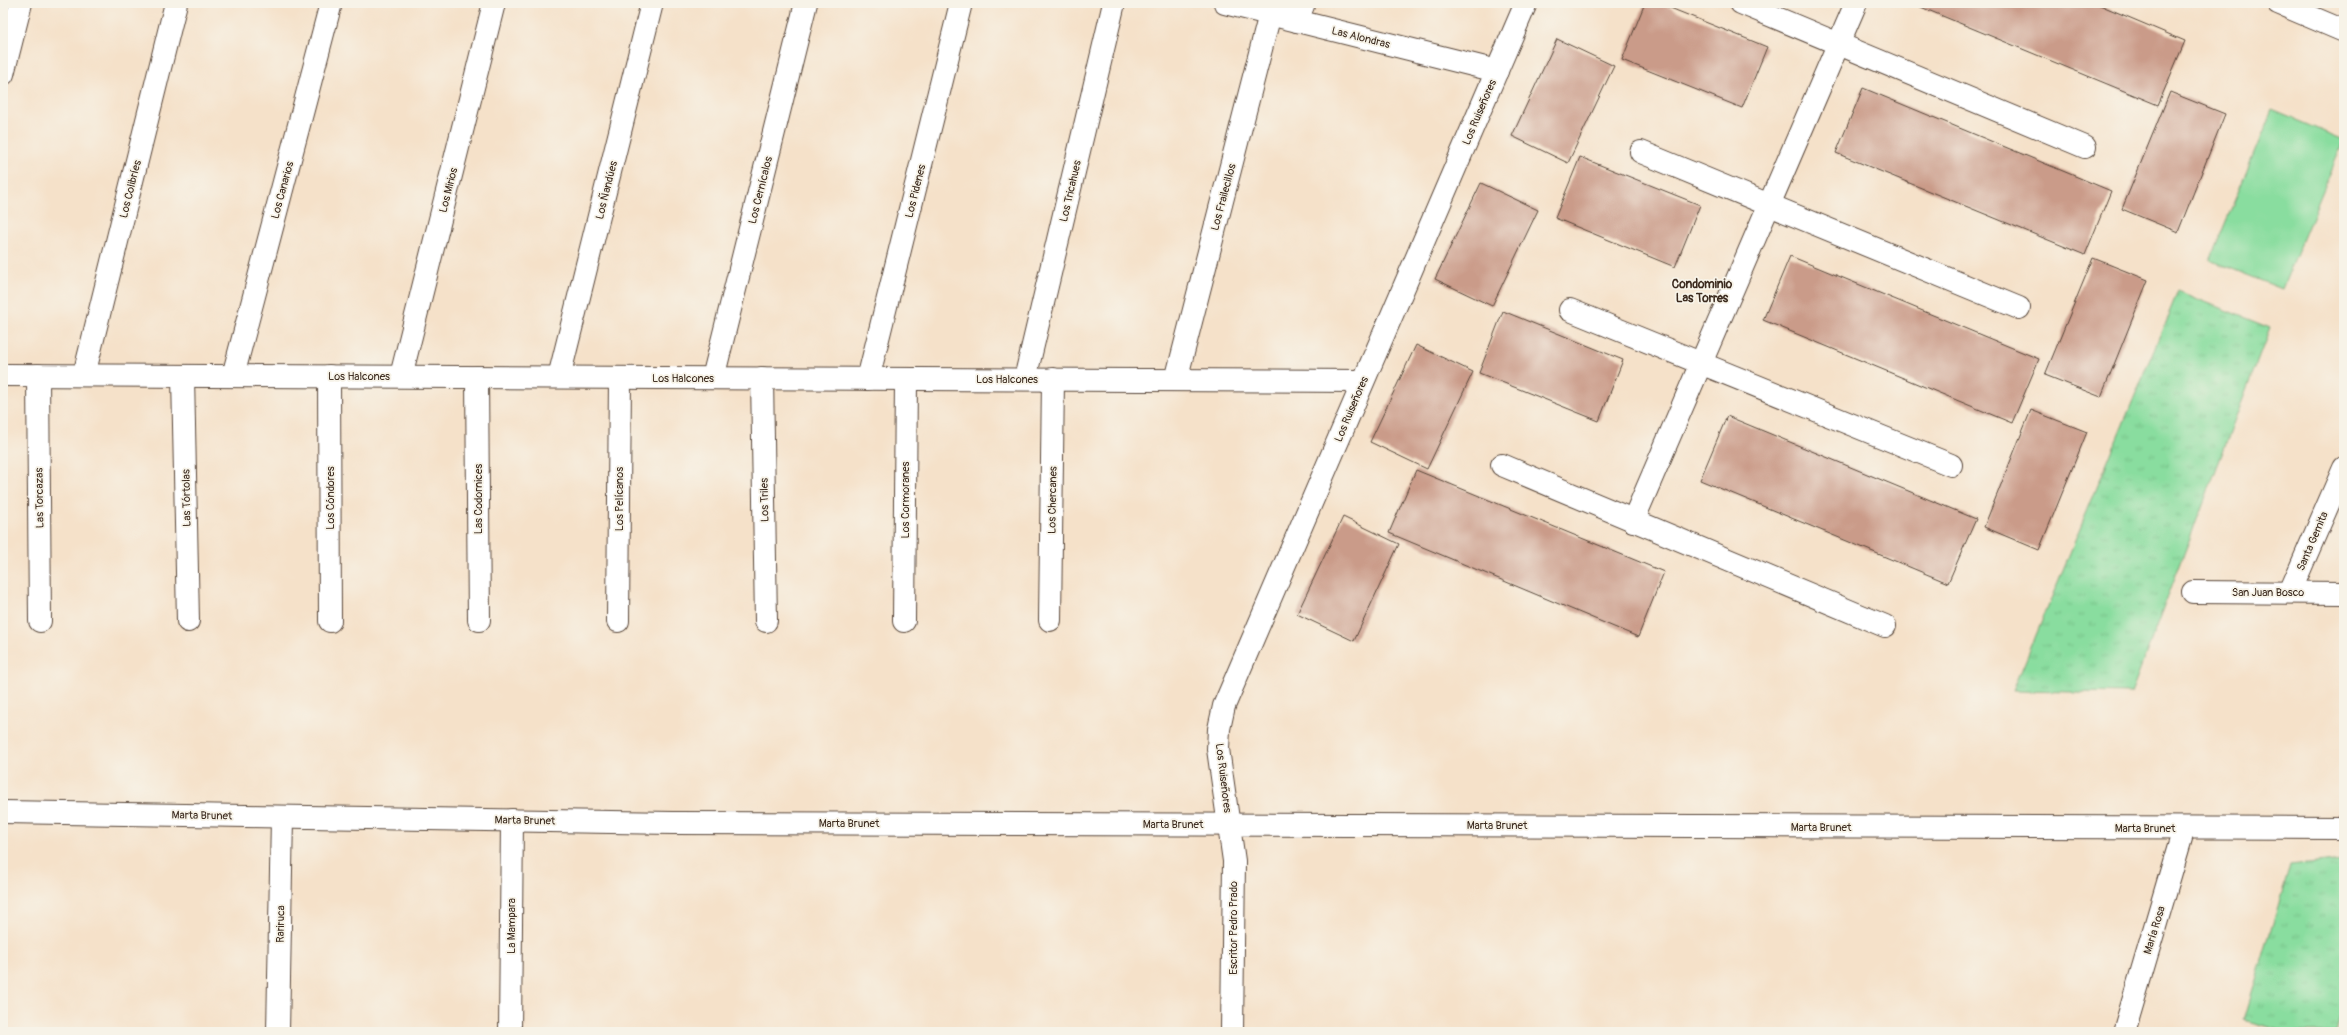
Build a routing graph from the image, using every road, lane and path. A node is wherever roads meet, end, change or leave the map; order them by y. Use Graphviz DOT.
graph roads {
  1 [pos="21,3"];
  2 [pos="176,3"];
  3 [pos="331,3"];
  4 [pos="494,3"];
  5 [pos="652,3"];
  6 [pos="806,3"];
  7 [pos="961,3"];
  8 [pos="1114,3"];
  9 [pos="1225,3"];
  10 [pos="1526,3"];
  11 [pos="1741,3"];
  12 [pos="1856,3"];
  13 [pos="2278,3"];
  14 [pos="1300,12"];
  15 [pos="1270,14"];
  16 [pos="2344,31"];
  17 [pos="1839,44"];
  18 [pos="1497,71"];
  19 [pos="3,74"];
  20 [pos="2085,147"];
  21 [pos="1641,152"];
  22 [pos="1769,205"];
  23 [pos="2019,308"];
  24 [pos="1570,310"];
  25 [pos="1701,363"];
  26 [pos="3,375"];
  27 [pos="38,375"];
  28 [pos="84,376"];
  29 [pos="183,376"];
  30 [pos="233,376"];
  31 [pos="329,376"];
  32 [pos="402,376"];
  33 [pos="477,377"];
  34 [pos="559,377"];
  35 [pos="620,378"];
  36 [pos="713,378"];
  37 [pos="762,378"];
  38 [pos="868,379"];
  39 [pos="906,379"];
  40 [pos="1025,379"];
  41 [pos="1053,379"];
  42 [pos="1176,380"];
  43 [pos="1363,381"];
  44 [pos="1502,465"];
  45 [pos="1951,465"];
  46 [pos="2344,468"];
  47 [pos="1633,521"];
  48 [pos="2193,592"];
  49 [pos="2290,592"];
  50 [pos="2344,592"];
  51 [pos="479,620"];
  52 [pos="1050,620"];
  53 [pos="40,621"];
  54 [pos="188,621"];
  55 [pos="330,621"];
  56 [pos="618,621"];
  57 [pos="766,621"];
  58 [pos="904,621"];
  59 [pos="1885,626"];
  60 [pos="3,812"];
  61 [pos="282,817"];
  62 [pos="512,820"];
  63 [pos="1230,824"];
  64 [pos="2184,828"];
  65 [pos="2344,828"];
  66 [pos="278,1032"];
  67 [pos="510,1032"];
  68 [pos="1232,1032"];
  69 [pos="2124,1032"];
  1 -- 19 [label="street"];
  2 -- 28 [label="street, Los Colibríes"];
  3 -- 30 [label="street, Los Canarios"];
  4 -- 32 [label="street, Los Mirios"];
  5 -- 34 [label="street, Los Ñandúes"];
  6 -- 36 [label="street, Los Cernícalos"];
  7 -- 38 [label="street, Los Pidenes"];
  8 -- 40 [label="street, Los Tricahues"];
  9 -- 15 [label="street, Las Alondras"];
  10 -- 18 [label="street, Los Ruiseñores"];
  11 -- 17 [label="street"];
  12 -- 17 [label="street"];
  13 -- 16 [label="street"];
  14 -- 15 [label="street, Las Alondras"];
  14 -- 18 [label="street, Las Alondras"];
  15 -- 42 [label="street, Los Frailecillos"];
  17 -- 20 [label="street"];
  17 -- 22 [label="street"];
  18 -- 43 [label="street, Los Ruiseñores"];
  21 -- 22 [label="street"];
  22 -- 23 [label="street"];
  22 -- 25 [label="street"];
  24 -- 25 [label="street"];
  25 -- 45 [label="street"];
  25 -- 47 [label="street"];
  26 -- 27 [label="street, Los Halcones"];
  27 -- 28 [label="street, Los Halcones"];
  27 -- 53 [label="street, Las Torcazas"];
  28 -- 29 [label="street, Los Halcones"];
  29 -- 30 [label="street, Los Halcones"];
  29 -- 54 [label="street, Las Tórtolas"];
  30 -- 31 [label="street, Los Halcones"];
  31 -- 32 [label="street, Los Halcones"];
  31 -- 55 [label="street, Los Cóndores"];
  32 -- 33 [label="street, Los Halcones"];
  33 -- 34 [label="street, Los Halcones"];
  33 -- 51 [label="street, Las Codornices"];
  34 -- 35 [label="street, Los Halcones"];
  35 -- 36 [label="street, Los Halcones"];
  35 -- 56 [label="street, Los Pelícanos"];
  36 -- 37 [label="street, Los Halcones"];
  37 -- 38 [label="street, Los Halcones"];
  37 -- 57 [label="street, Los Triles"];
  38 -- 39 [label="street, Los Halcones"];
  39 -- 40 [label="street, Los Halcones"];
  39 -- 58 [label="street, Los Cormoranes"];
  40 -- 41 [label="street, Los Halcones"];
  41 -- 42 [label="street, Los Halcones"];
  41 -- 52 [label="street, Los Chercanes"];
  42 -- 43 [label="street, Los Halcones"];
  43 -- 63 [label="street, Los Ruiseñores"];
  44 -- 47 [label="street"];
  46 -- 49 [label="street, Santa Gemita"];
  47 -- 59 [label="street"];
  48 -- 49 [label="street, San Juan Bosco"];
  49 -- 50 [label="street, San Juan Bosco"];
  60 -- 61 [label="street, Marta Brunet"];
  61 -- 62 [label="street, Marta Brunet"];
  61 -- 66 [label="street, Rariruca"];
  62 -- 63 [label="street, Marta Brunet"];
  62 -- 67 [label="street, La Mampara"];
  63 -- 64 [label="street, Marta Brunet"];
  63 -- 68 [label="street, Escritor Pedro Prado"];
  64 -- 65 [label="street, Marta Brunet"];
  64 -- 69 [label="street, María Rosa"];
}
